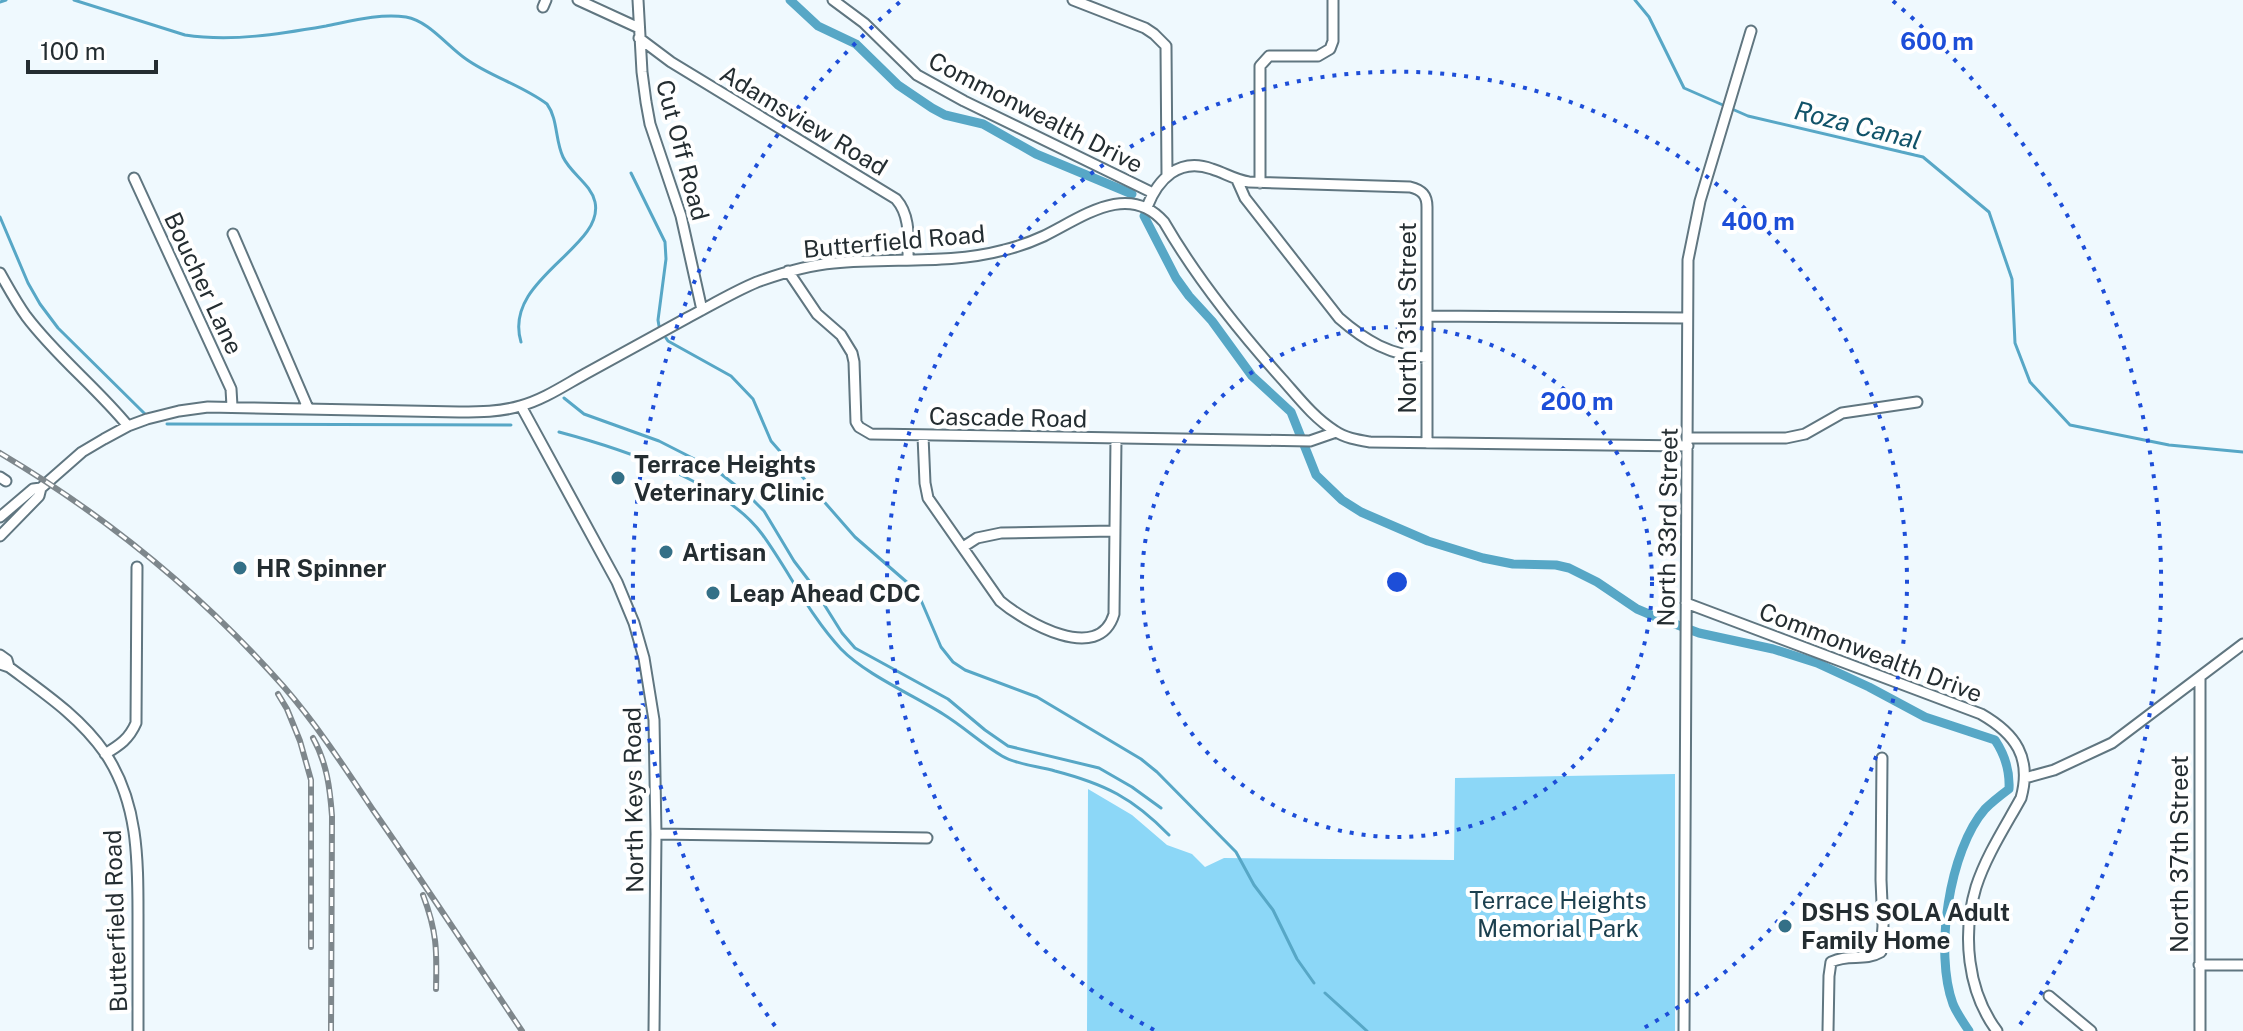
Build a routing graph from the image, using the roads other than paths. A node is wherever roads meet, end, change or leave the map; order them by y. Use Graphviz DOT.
graph roads {
  1 [pos="578,0"];
  2 [pos="638,0"];
  3 [pos="833,0"];
  4 [pos="1073,0"];
  5 [pos="1333,0"];
  6 [pos="1751,31"];
  7 [pos="639,33"];
  8 [pos="1167,176"];
  9 [pos="134,178"];
  10 [pos="1237,180"];
  11 [pos="1260,183"];
  12 [pos="1153,193"];
  13 [pos="1147,207"];
  14 [pos="233,234"];
  15 [pos="908,260"];
  16 [pos="788,271"];
  17 [pos="0,273"];
  18 [pos="702,310"];
  19 [pos="1427,316"];
  20 [pos="1687,318"];
  21 [pos="1427,357"];
  22 [pos="1917,402"];
  23 [pos="232,406"];
  24 [pos="521,406"];
  25 [pos="308,408"];
  26 [pos="128,426"];
  27 [pos="1336,432"];
  28 [pos="923,436"];
  29 [pos="1116,439"];
  30 [pos="1688,442"];
  31 [pos="1427,443"];
  32 [pos="41,488"];
  33 [pos="0,517"];
  34 [pos="1114,531"];
  35 [pos="0,536"];
  36 [pos="963,547"];
  37 [pos="137,567"];
  38 [pos="1686,603"];
  39 [pos="2243,644"];
  40 [pos="0,655"];
  41 [pos="4,665"];
  42 [pos="2200,677"];
  43 [pos="105,754"];
  44 [pos="1882,758"];
  45 [pos="2025,778"];
  46 [pos="656,834"];
  47 [pos="927,838"];
  48 [pos="2199,965"];
  49 [pos="2243,965"];
  50 [pos="2049,996"];
  51 [pos="138,1031"];
  52 [pos="654,1031"];
  53 [pos="1684,1031"];
  54 [pos="1828,1031"];
  55 [pos="1997,1031"];
  56 [pos="2091,1031"];
  57 [pos="2200,1031"];
  1 -- 7 [label="street, Adamsview Road"];
  2 -- 7 [label="street, Cut Off Road"];
  3 -- 12 [label="street, Commonwealth Drive"];
  4 -- 8 [label="street"];
  5 -- 11 [label="street"];
  6 -- 20 [label="street, North 33rd Street"];
  7 -- 15 [label="street, Adamsview Road"];
  7 -- 18 [label="street, Cut Off Road"];
  8 -- 10 [label="street"];
  8 -- 12 [label="street"];
  9 -- 23 [label="street, Boucher Lane"];
  10 -- 11 [label="street"];
  10 -- 21 [label="street"];
  11 -- 19 [label="street, North 31st Street"];
  12 -- 13 [label="street"];
  13 -- 15 [label="street, Butterfield Road"];
  13 -- 27 [label="street"];
  14 -- 25 [label="street"];
  15 -- 16 [label="street, Butterfield Road"];
  16 -- 18 [label="street, Butterfield Road"];
  16 -- 28 [label="street, Cascade Road"];
  17 -- 26 [label="street"];
  18 -- 24 [label="street, Butterfield Road"];
  19 -- 20 [label="street"];
  19 -- 21 [label="street, North 31st Street"];
  20 -- 30 [label="street, North 33rd Street"];
  21 -- 31 [label="street, North 31st Street"];
  22 -- 30 [label="street"];
  23 -- 25 [label="street, Butterfield Road"];
  23 -- 26 [label="street, Butterfield Road"];
  24 -- 25 [label="street, Butterfield Road"];
  24 -- 46 [label="street, North Keys Road"];
  26 -- 32 [label="street, Butterfield Road"];
  27 -- 29 [label="street, Cascade Road"];
  27 -- 31 [label="street"];
  28 -- 29 [label="street, Cascade Road"];
  28 -- 36 [label="street"];
  29 -- 34 [label="street"];
  30 -- 31 [label="street"];
  30 -- 38 [label="street, North 33rd Street"];
  32 -- 33 [label="street, Butterfield Road"];
  32 -- 35 [label="street, Butterfield Road"];
  34 -- 36 [label="street"];
  34 -- 36 [label="street"];
  37 -- 43 [label="street"];
  38 -- 45 [label="street, Commonwealth Drive"];
  38 -- 53 [label="street, North 33rd Street"];
  39 -- 42 [label="street"];
  40 -- 41 [label="street, Butterfield Road"];
  41 -- 43 [label="street, Butterfield Road"];
  42 -- 45 [label="street"];
  42 -- 48 [label="street, North 37th Street"];
  43 -- 51 [label="street, Butterfield Road"];
  44 -- 54 [label="street"];
  45 -- 55 [label="street"];
  46 -- 47 [label="street"];
  46 -- 52 [label="street, North Keys Road"];
  48 -- 49 [label="street"];
  48 -- 57 [label="street, North 37th Street"];
  50 -- 56 [label="street"];
}
